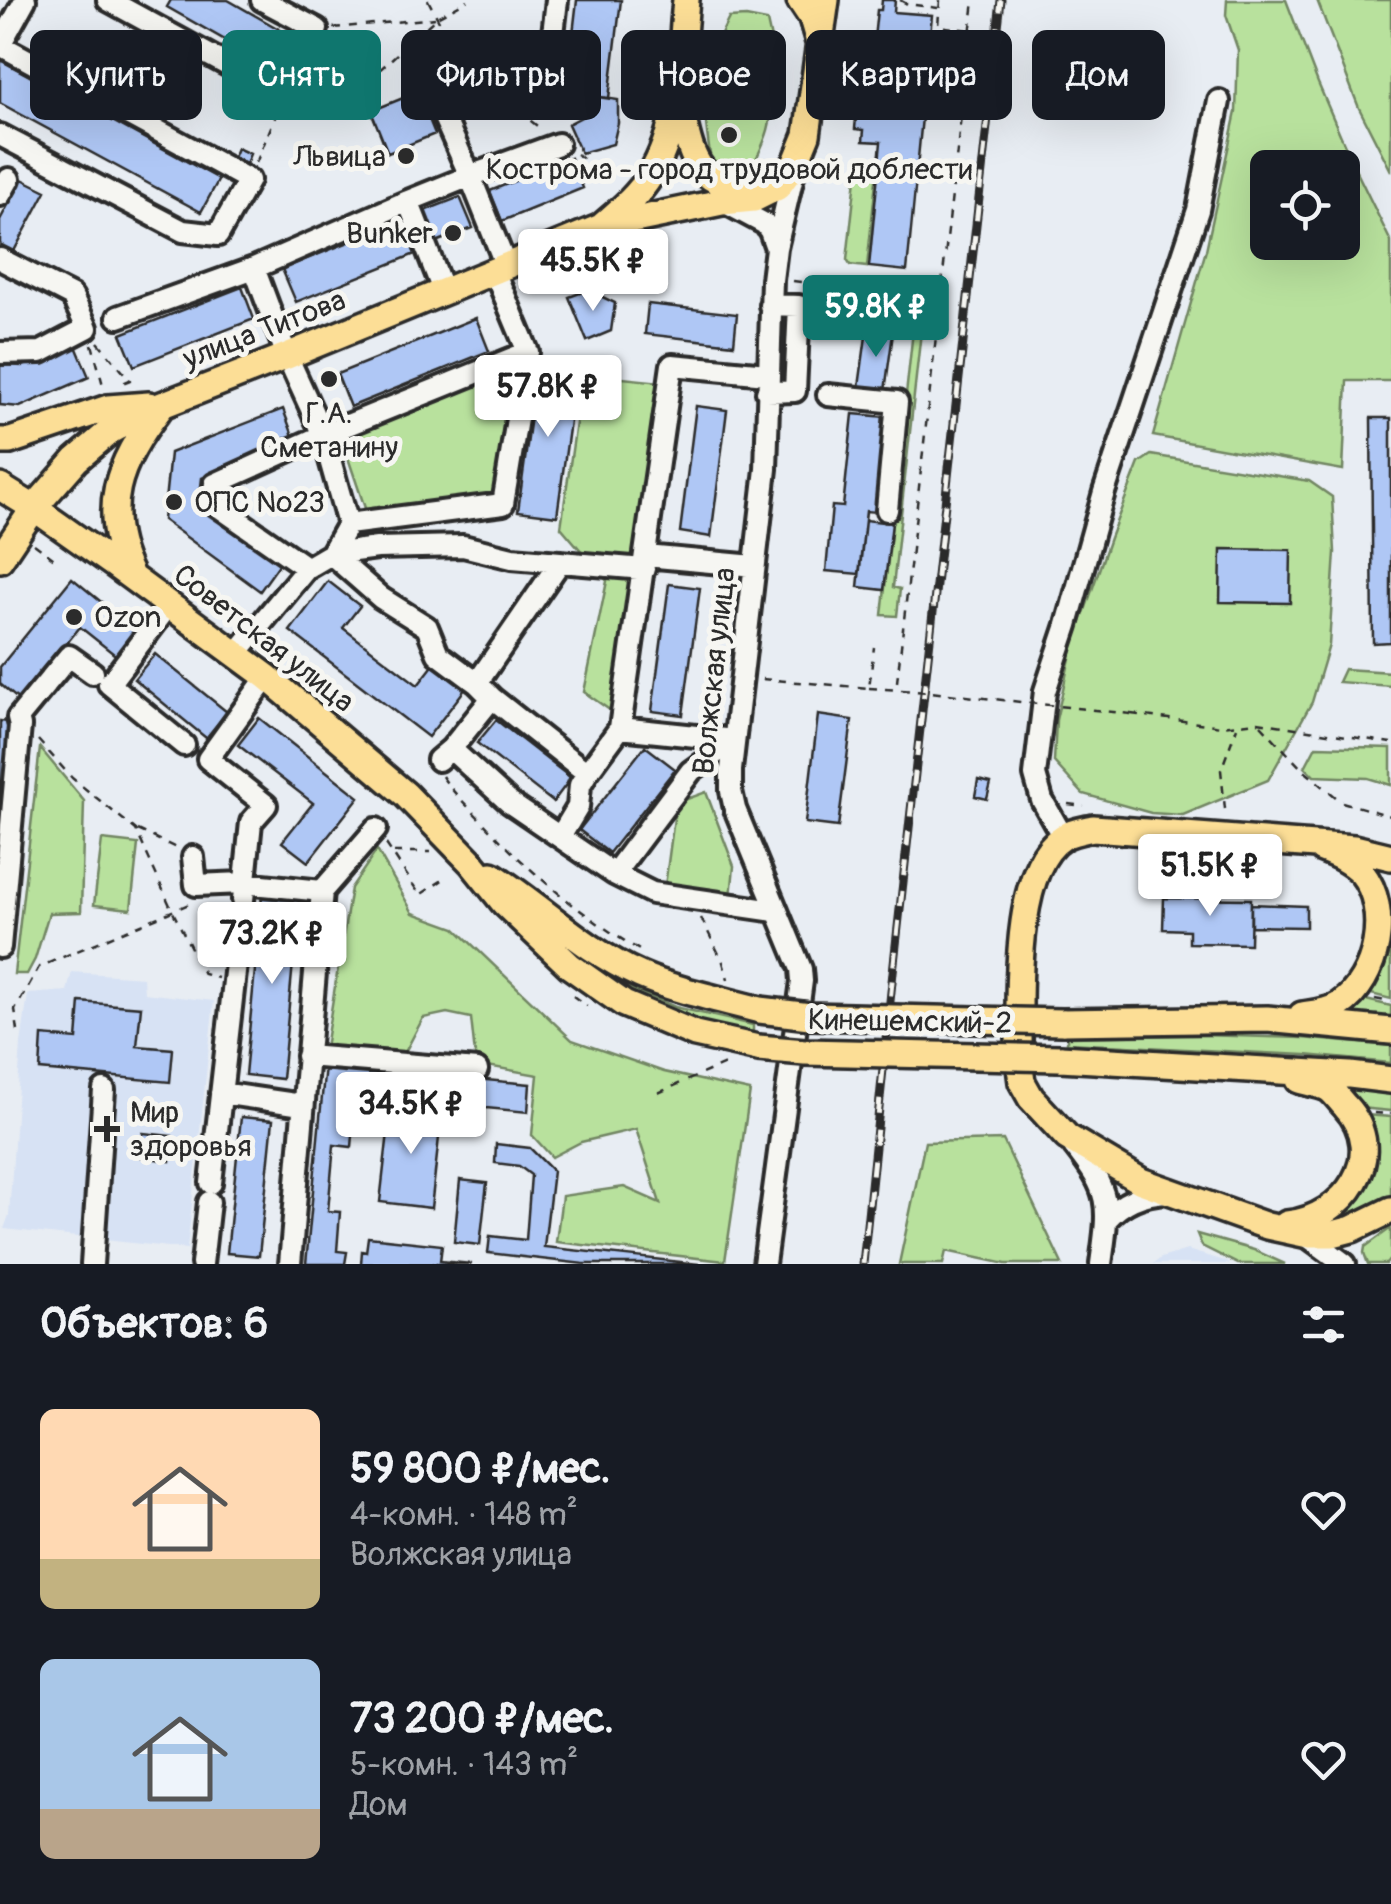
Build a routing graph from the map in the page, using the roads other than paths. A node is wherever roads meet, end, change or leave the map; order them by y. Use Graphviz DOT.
graph roads {
  1 [pos="25,0"];
  2 [pos="108,0"];
  3 [pos="262,0"];
  4 [pos="557,0"];
  5 [pos="800,0"];
  6 [pos="826,0"];
  7 [pos="553,30"];
  8 [pos="816,30"];
  9 [pos="823,30"];
  10 [pos="0,45"];
  11 [pos="1219,102"];
  12 [pos="445,120"];
  13 [pos="672,120"];
  14 [pos="684,120"];
  15 [pos="809,120"];
  16 [pos="0,135"];
  17 [pos="558,144"];
  18 [pos="796,162"];
  19 [pos="702,173"];
  20 [pos="470,176"];
  21 [pos="778,186"];
  22 [pos="408,201"];
  23 [pos="722,202"];
  24 [pos="601,227"];
  25 [pos="776,248"];
  26 [pos="0,259"];
  27 [pos="254,268"];
  28 [pos="500,269"];
  29 [pos="444,292"];
  30 [pos="770,305"];
  31 [pos="118,316"];
  32 [pos="528,352"];
  33 [pos="0,353"];
  34 [pos="287,356"];
  35 [pos="767,383"];
  36 [pos="828,395"];
  37 [pos="164,403"];
  38 [pos="323,435"];
  39 [pos="0,441"];
  40 [pos="0,487"];
  41 [pos="34,508"];
  42 [pos="887,510"];
  43 [pos="348,524"];
  44 [pos="331,554"];
  45 [pos="0,558"];
  46 [pos="560,562"];
  47 [pos="644,563"];
  48 [pos="754,566"];
  49 [pos="306,568"];
  50 [pos="131,576"];
  51 [pos="169,605"];
  52 [pos="236,654"];
  53 [pos="93,673"];
  54 [pos="266,677"];
  55 [pos="484,690"];
  56 [pos="9,712"];
  57 [pos="620,728"];
  58 [pos="734,740"];
  59 [pos="184,745"];
  60 [pos="587,773"];
  61 [pos="376,829"];
  62 [pos="1155,833"];
  63 [pos="1063,836"];
  64 [pos="560,838"];
  65 [pos="1218,838"];
  66 [pos="1313,845"];
  67 [pos="193,857"];
  68 [pos="1391,858"];
  69 [pos="471,862"];
  70 [pos="614,874"];
  71 [pos="322,891"];
  72 [pos="243,898"];
  73 [pos="776,911"];
  74 [pos="2,918"];
  75 [pos="0,947"];
  76 [pos="1267,1019"];
  77 [pos="1391,1031"];
  78 [pos="307,1056"];
  79 [pos="476,1070"];
  80 [pos="1270,1071"];
  81 [pos="1391,1080"];
  82 [pos="104,1090"];
  83 [pos="221,1093"];
  84 [pos="302,1105"];
  85 [pos="1066,1137"];
  86 [pos="1172,1191"];
  87 [pos="1391,1210"];
  88 [pos="1107,1219"];
  89 [pos="1267,1226"];
  90 [pos="1304,1234"];
  91 [pos="92,1264"];
  92 [pos="202,1264"];
  93 [pos="290,1264"];
  94 [pos="764,1264"];
  95 [pos="1101,1264"];
  96 [pos="1345,1264"];
  1 -- 10 [label="street"];
  2 -- 3 [label="street"];
  4 -- 7 [label="street"];
  5 -- 8 [label="main road"];
  6 -- 9 [label="main road"];
  10 -- 16 [label="street"];
  11 -- 63 [label="street"];
  12 -- 20 [label="street"];
  13 -- 24 [label="main road"];
  14 -- 19 [label="main road"];
  15 -- 18 [label="main road"];
  17 -- 20 [label="street"];
  18 -- 21 [label="main road"];
  18 -- 25 [label="street, Волжская улица"];
  19 -- 21 [label="main road"];
  19 -- 23 [label="street"];
  20 -- 22 [label="street"];
  20 -- 28 [label="street"];
  21 -- 23 [label="main road"];
  22 -- 27 [label="street"];
  22 -- 29 [label="street"];
  23 -- 24 [label="main road"];
  23 -- 25 [label="street"];
  24 -- 28 [label="main road, улица Титова"];
  25 -- 30 [label="street, Волжская улица"];
  26 -- 33 [label="street"];
  27 -- 31 [label="street"];
  27 -- 34 [label="street"];
  28 -- 29 [label="main road, улица Титова"];
  28 -- 32 [label="street"];
  29 -- 34 [label="main road, улица Титова"];
  30 -- 35 [label="street, Волжская улица"];
  30 -- 35 [label="street"];
  32 -- 38 [label="street"];
  32 -- 43 [label="street"];
  34 -- 37 [label="main road, улица Титова"];
  34 -- 38 [label="street"];
  35 -- 47 [label="street"];
  35 -- 48 [label="street, Волжская улица"];
  36 -- 42 [label="street"];
  37 -- 39 [label="main road"];
  37 -- 41 [label="main road, улица Титова"];
  37 -- 50 [label="main road"];
  38 -- 43 [label="street"];
  38 -- 49 [label="street"];
  40 -- 41 [label="main road, Советская улица"];
  41 -- 45 [label="main road, улица Титова"];
  41 -- 50 [label="main road, Советская улица"];
  43 -- 44 [label="street"];
  44 -- 46 [label="street"];
  44 -- 49 [label="street"];
  44 -- 55 [label="street"];
  46 -- 47 [label="street"];
  46 -- 55 [label="street"];
  47 -- 48 [label="street"];
  47 -- 57 [label="street"];
  48 -- 58 [label="street, Волжская улица"];
  49 -- 52 [label="street"];
  50 -- 51 [label="main road, Советская улица"];
  51 -- 52 [label="main road, Советская улица"];
  51 -- 59 [label="street"];
  52 -- 54 [label="main road, Советская улица"];
  53 -- 56 [label="street"];
  54 -- 69 [label="main road, Советская улица"];
  54 -- 72 [label="street"];
  55 -- 60 [label="street"];
  55 -- 64 [label="street"];
  56 -- 74 [label="street"];
  57 -- 58 [label="street"];
  57 -- 60 [label="street"];
  58 -- 70 [label="street"];
  58 -- 73 [label="street, Волжская улица"];
  60 -- 64 [label="street"];
  61 -- 71 [label="street"];
  62 -- 63 [label="main road"];
  62 -- 65 [label="main road"];
  62 -- 65 [label="street"];
  63 -- 85 [label="main road"];
  64 -- 70 [label="street"];
  65 -- 66 [label="main road"];
  66 -- 68 [label="main road"];
  66 -- 76 [label="main road"];
  67 -- 72 [label="street"];
  69 -- 76 [label="main road, Кинешемский-2, bridge"];
  69 -- 80 [label="main road, Кинешемский-2, bridge"];
  70 -- 73 [label="street"];
  71 -- 72 [label="street"];
  71 -- 78 [label="street"];
  72 -- 83 [label="street"];
  73 -- 94 [label="street, Волжская улица"];
  74 -- 75 [label="street"];
  76 -- 77 [label="main road"];
  78 -- 79 [label="street"];
  78 -- 84 [label="street"];
  80 -- 81 [label="main road"];
  80 -- 89 [label="main road"];
  82 -- 91 [label="street"];
  83 -- 84 [label="street"];
  83 -- 92 [label="street"];
  84 -- 93 [label="street"];
  85 -- 86 [label="main road"];
  85 -- 88 [label="street"];
  86 -- 88 [label="street"];
  86 -- 89 [label="main road"];
  87 -- 90 [label="main road"];
  88 -- 95 [label="street"];
  89 -- 90 [label="main road"];
  90 -- 96 [label="street"];
}
